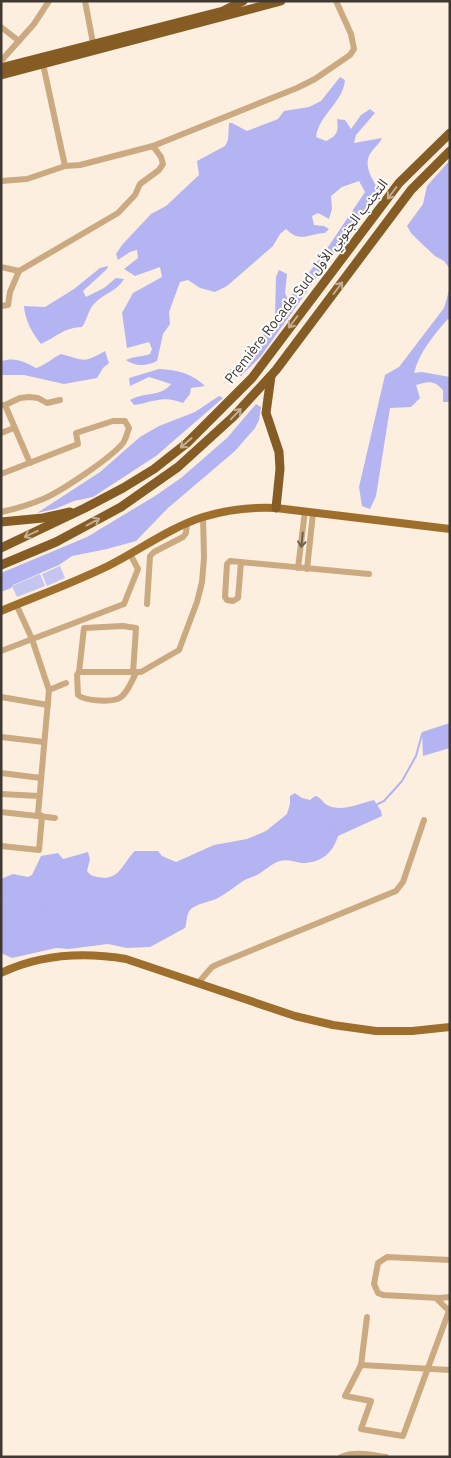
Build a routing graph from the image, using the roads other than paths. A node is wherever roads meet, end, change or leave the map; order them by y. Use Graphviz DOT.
graph roads {
  1 [pos="49,1"];
  2 [pos="85,1"];
  3 [pos="243,1"];
  4 [pos="259,1"];
  5 [pos="281,1"];
  6 [pos="336,1"];
  7 [pos="220,12"];
  8 [pos="1,27"];
  9 [pos="19,41"];
  10 [pos="93,43"];
  11 [pos="1,61"];
  12 [pos="43,64"];
  13 [pos="1,68"];
  14 [pos="1,75"];
  15 [pos="450,125"];
  16 [pos="450,133"];
  17 [pos="153,146"];
  18 [pos="450,151"];
  19 [pos="65,166"];
  20 [pos="407,174"];
  21 [pos="1,181"];
  22 [pos="1,267"];
  23 [pos="19,271"];
  24 [pos="1,306"];
  25 [pos="272,376"];
  26 [pos="60,400"];
  27 [pos="248,400"];
  28 [pos="3,405"];
  29 [pos="267,407"];
  30 [pos="14,428"];
  31 [pos="1,433"];
  32 [pos="30,463"];
  33 [pos="1,474"];
  34 [pos="85,508"];
  35 [pos="276,508"];
  36 [pos="1,512"];
  37 [pos="309,512"];
  38 [pos="203,517"];
  39 [pos="1,522"];
  40 [pos="187,524"];
  41 [pos="450,529"];
  42 [pos="1,548"];
  43 [pos="130,554"];
  44 [pos="241,562"];
  45 [pos="1,565"];
  46 [pos="298,568"];
  47 [pos="307,569"];
  48 [pos="369,574"];
  49 [pos="16,604"];
  50 [pos="147,604"];
  51 [pos="1,611"];
  52 [pos="32,639"];
  53 [pos="1,651"];
  54 [pos="79,672"];
  55 [pos="135,673"];
  56 [pos="66,682"];
  57 [pos="50,690"];
  58 [pos="1,697"];
  59 [pos="48,705"];
  60 [pos="1,737"];
  61 [pos="44,742"];
  62 [pos="1,774"];
  63 [pos="41,778"];
  64 [pos="1,794"];
  65 [pos="39,796"];
  66 [pos="1,812"];
  67 [pos="42,816"];
  68 [pos="55,818"];
  69 [pos="424,820"];
  70 [pos="1,846"];
  71 [pos="1,973"];
  72 [pos="198,983"];
  73 [pos="450,1027"];
  74 [pos="450,1260"];
  75 [pos="450,1297"];
  76 [pos="436,1298"];
  77 [pos="449,1309"];
  78 [pos="367,1318"];
  79 [pos="361,1365"];
  80 [pos="427,1368"];
  81 [pos="450,1370"];
  82 [pos="341,1457"];
  83 [pos="386,1457"];
  1 -- 9 [label="street"];
  2 -- 10 [label="street"];
  3 -- 7 [label="highway"];
  4 -- 7 [label="highway"];
  5 -- 12 [label="highway"];
  6 -- 17 [label="street"];
  7 -- 10 [label="highway"];
  8 -- 9 [label="street"];
  9 -- 11 [label="street"];
  10 -- 13 [label="highway"];
  12 -- 14 [label="highway"];
  12 -- 19 [label="street"];
  15 -- 20 [label="highway"];
  16 -- 20 [label="highway, Première Rocade Sud التجنب الجنوبي الأول"];
  17 -- 19 [label="street"];
  17 -- 23 [label="street"];
  25 -- 18 [label="highway, Première Rocade Sud التجنب الجنوبي الأول, one-way"];
  19 -- 21 [label="street"];
  20 -- 34 [label="highway, Première Rocade Sud التجنب الجنوبي الأول, one-way"];
  22 -- 23 [label="street"];
  23 -- 24 [label="street"];
  25 -- 27 [label="highway, Première Rocade Sud التجنب الجنوبي الأول"];
  25 -- 29 [label="highway"];
  26 -- 28 [label="street"];
  27 -- 29 [label="highway"];
  45 -- 27 [label="highway, Première Rocade Sud التجنب الجنوبي الأول, one-way"];
  28 -- 30 [label="street"];
  29 -- 35 [label="highway"];
  30 -- 31 [label="street"];
  30 -- 32 [label="street"];
  32 -- 33 [label="street"];
  32 -- 36 [label="street"];
  34 -- 39 [label="highway"];
  34 -- 42 [label="highway, Première Rocade Sud التجنب الجنوبي الأول, one-way"];
  35 -- 37 [label="main road"];
  35 -- 38 [label="main road"];
  37 -- 41 [label="main road"];
  37 -- 46 [label="street, one-way"];
  37 -- 47 [label="street"];
  38 -- 40 [label="main road"];
  38 -- 55 [label="street"];
  40 -- 43 [label="main road"];
  40 -- 50 [label="street"];
  43 -- 49 [label="main road"];
  43 -- 52 [label="street"];
  44 -- 44 [label="street"];
  44 -- 46 [label="street"];
  46 -- 47 [label="street"];
  47 -- 48 [label="street"];
  49 -- 51 [label="main road"];
  49 -- 52 [label="street"];
  52 -- 53 [label="street"];
  52 -- 57 [label="street"];
  54 -- 55 [label="street"];
  54 -- 55 [label="street"];
  54 -- 55 [label="street"];
  56 -- 57 [label="street"];
  57 -- 59 [label="street"];
  58 -- 59 [label="street"];
  59 -- 61 [label="street"];
  60 -- 61 [label="street"];
  61 -- 63 [label="street"];
  62 -- 63 [label="street"];
  63 -- 65 [label="street"];
  64 -- 65 [label="street"];
  65 -- 67 [label="street"];
  66 -- 67 [label="street"];
  67 -- 68 [label="street"];
  67 -- 70 [label="street"];
  69 -- 72 [label="street"];
  71 -- 72 [label="main road"];
  72 -- 73 [label="main road"];
  74 -- 76 [label="street"];
  75 -- 76 [label="street"];
  76 -- 77 [label="street"];
  77 -- 80 [label="street"];
  78 -- 79 [label="street"];
  79 -- 80 [label="street"];
  79 -- 80 [label="street"];
  80 -- 81 [label="street"];
  82 -- 83 [label="street"];
}
